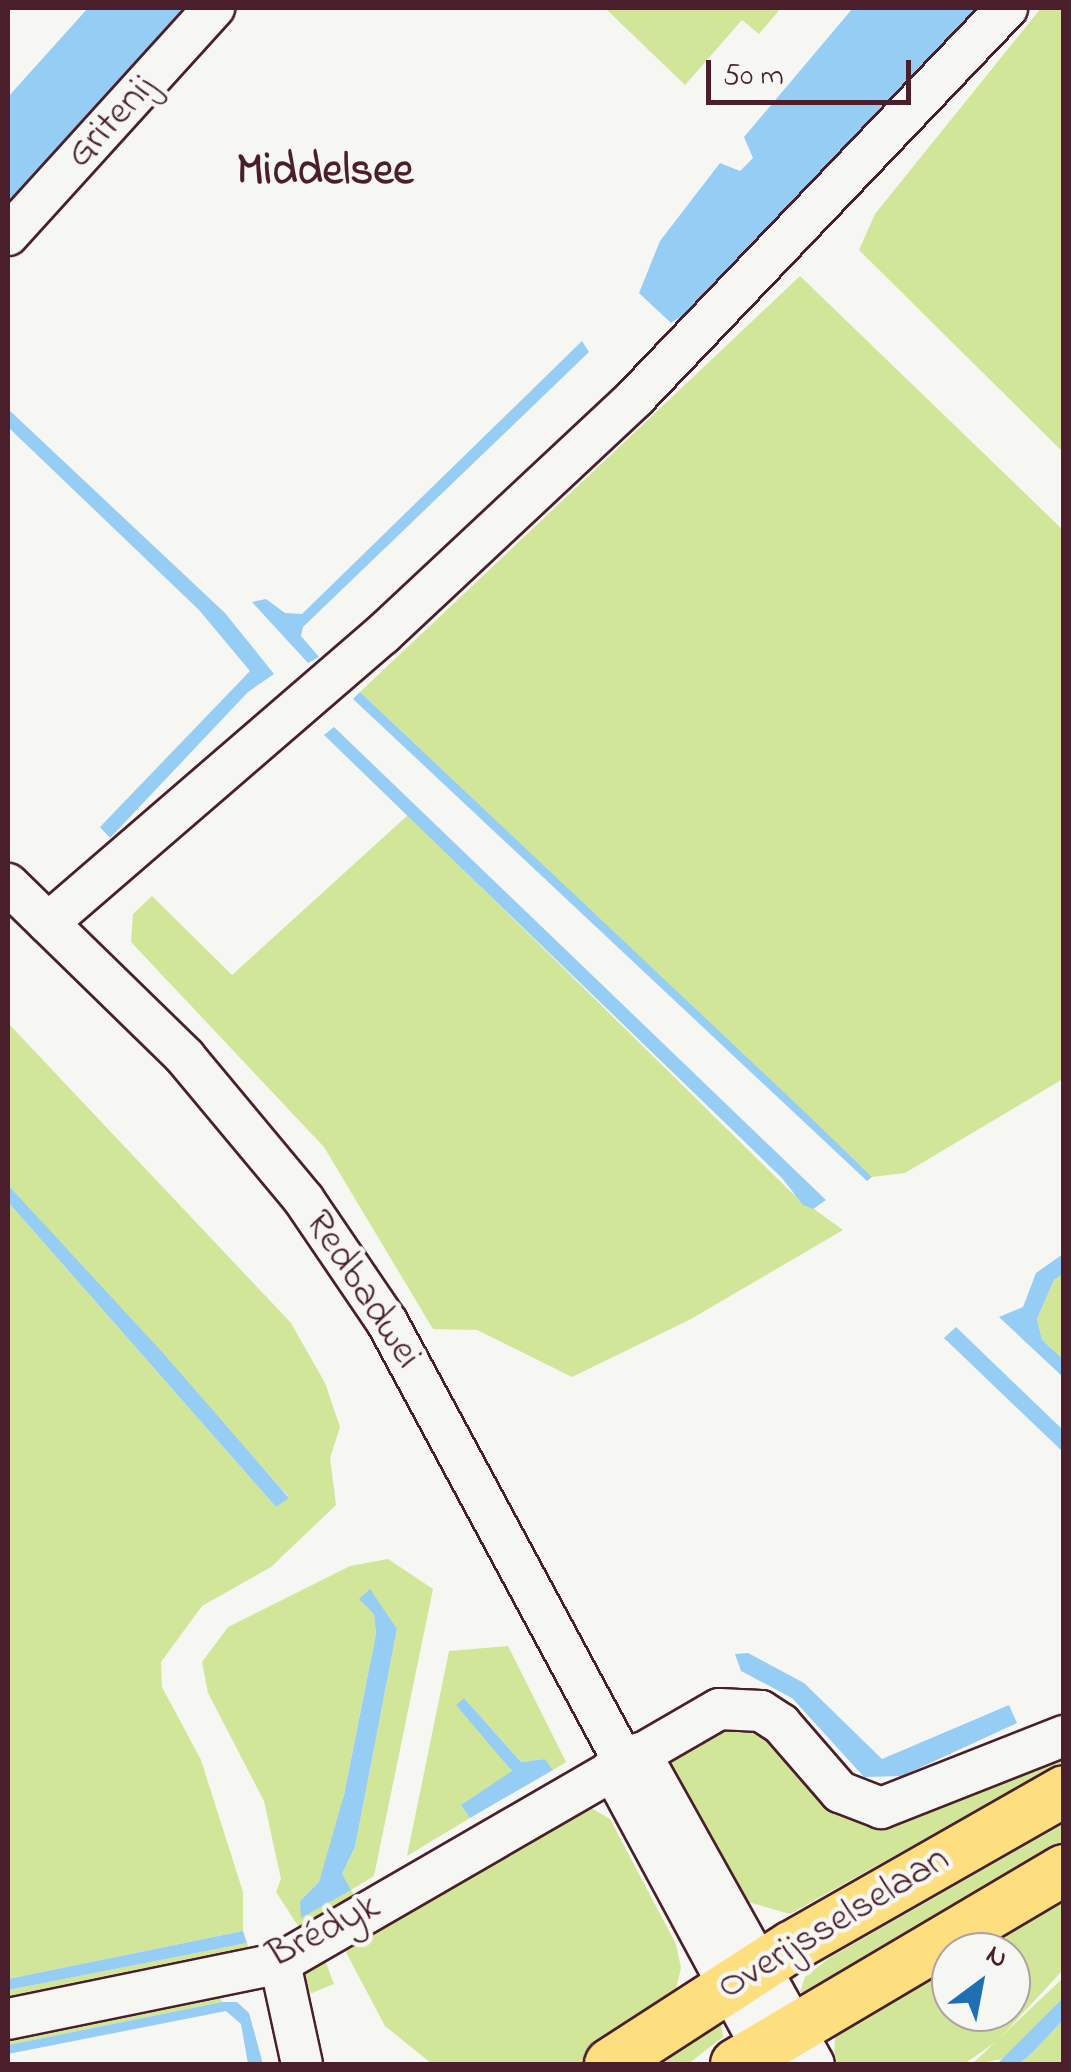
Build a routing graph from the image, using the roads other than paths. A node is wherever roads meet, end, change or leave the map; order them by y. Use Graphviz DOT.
graph roads {
  1 [pos="214,8"];
  2 [pos="1007,8"];
  3 [pos="8,235"];
  4 [pos="8,884"];
  5 [pos="48,923"];
  6 [pos="1064,1736"];
  7 [pos="626,1761"];
  8 [pos="1064,1791"];
  9 [pos="1064,1870"];
  10 [pos="280,1963"];
  11 [pos="743,1976"];
  12 [pos="8,2020"];
  13 [pos="775,2054"];
  14 [pos="302,2064"];
  15 [pos="610,2064"];
  1 -- 3 [label="street, Gritenij"];
  2 -- 5 [label="street"];
  4 -- 5 [label="street, Redbadwei"];
  5 -- 7 [label="street, Redbadwei"];
  6 -- 7 [label="street, Brédyk"];
  7 -- 10 [label="street, Brédyk"];
  7 -- 11 [label="street, Redbadwei"];
  8 -- 11 [label="main road, Overijsselselaan"];
  9 -- 13 [label="main road, Overijsselselaan"];
  10 -- 12 [label="street, Brédyk"];
  10 -- 14 [label="street"];
  11 -- 13 [label="street, Redbadwei"];
  11 -- 15 [label="main road, Overijsselselaan"];
}
